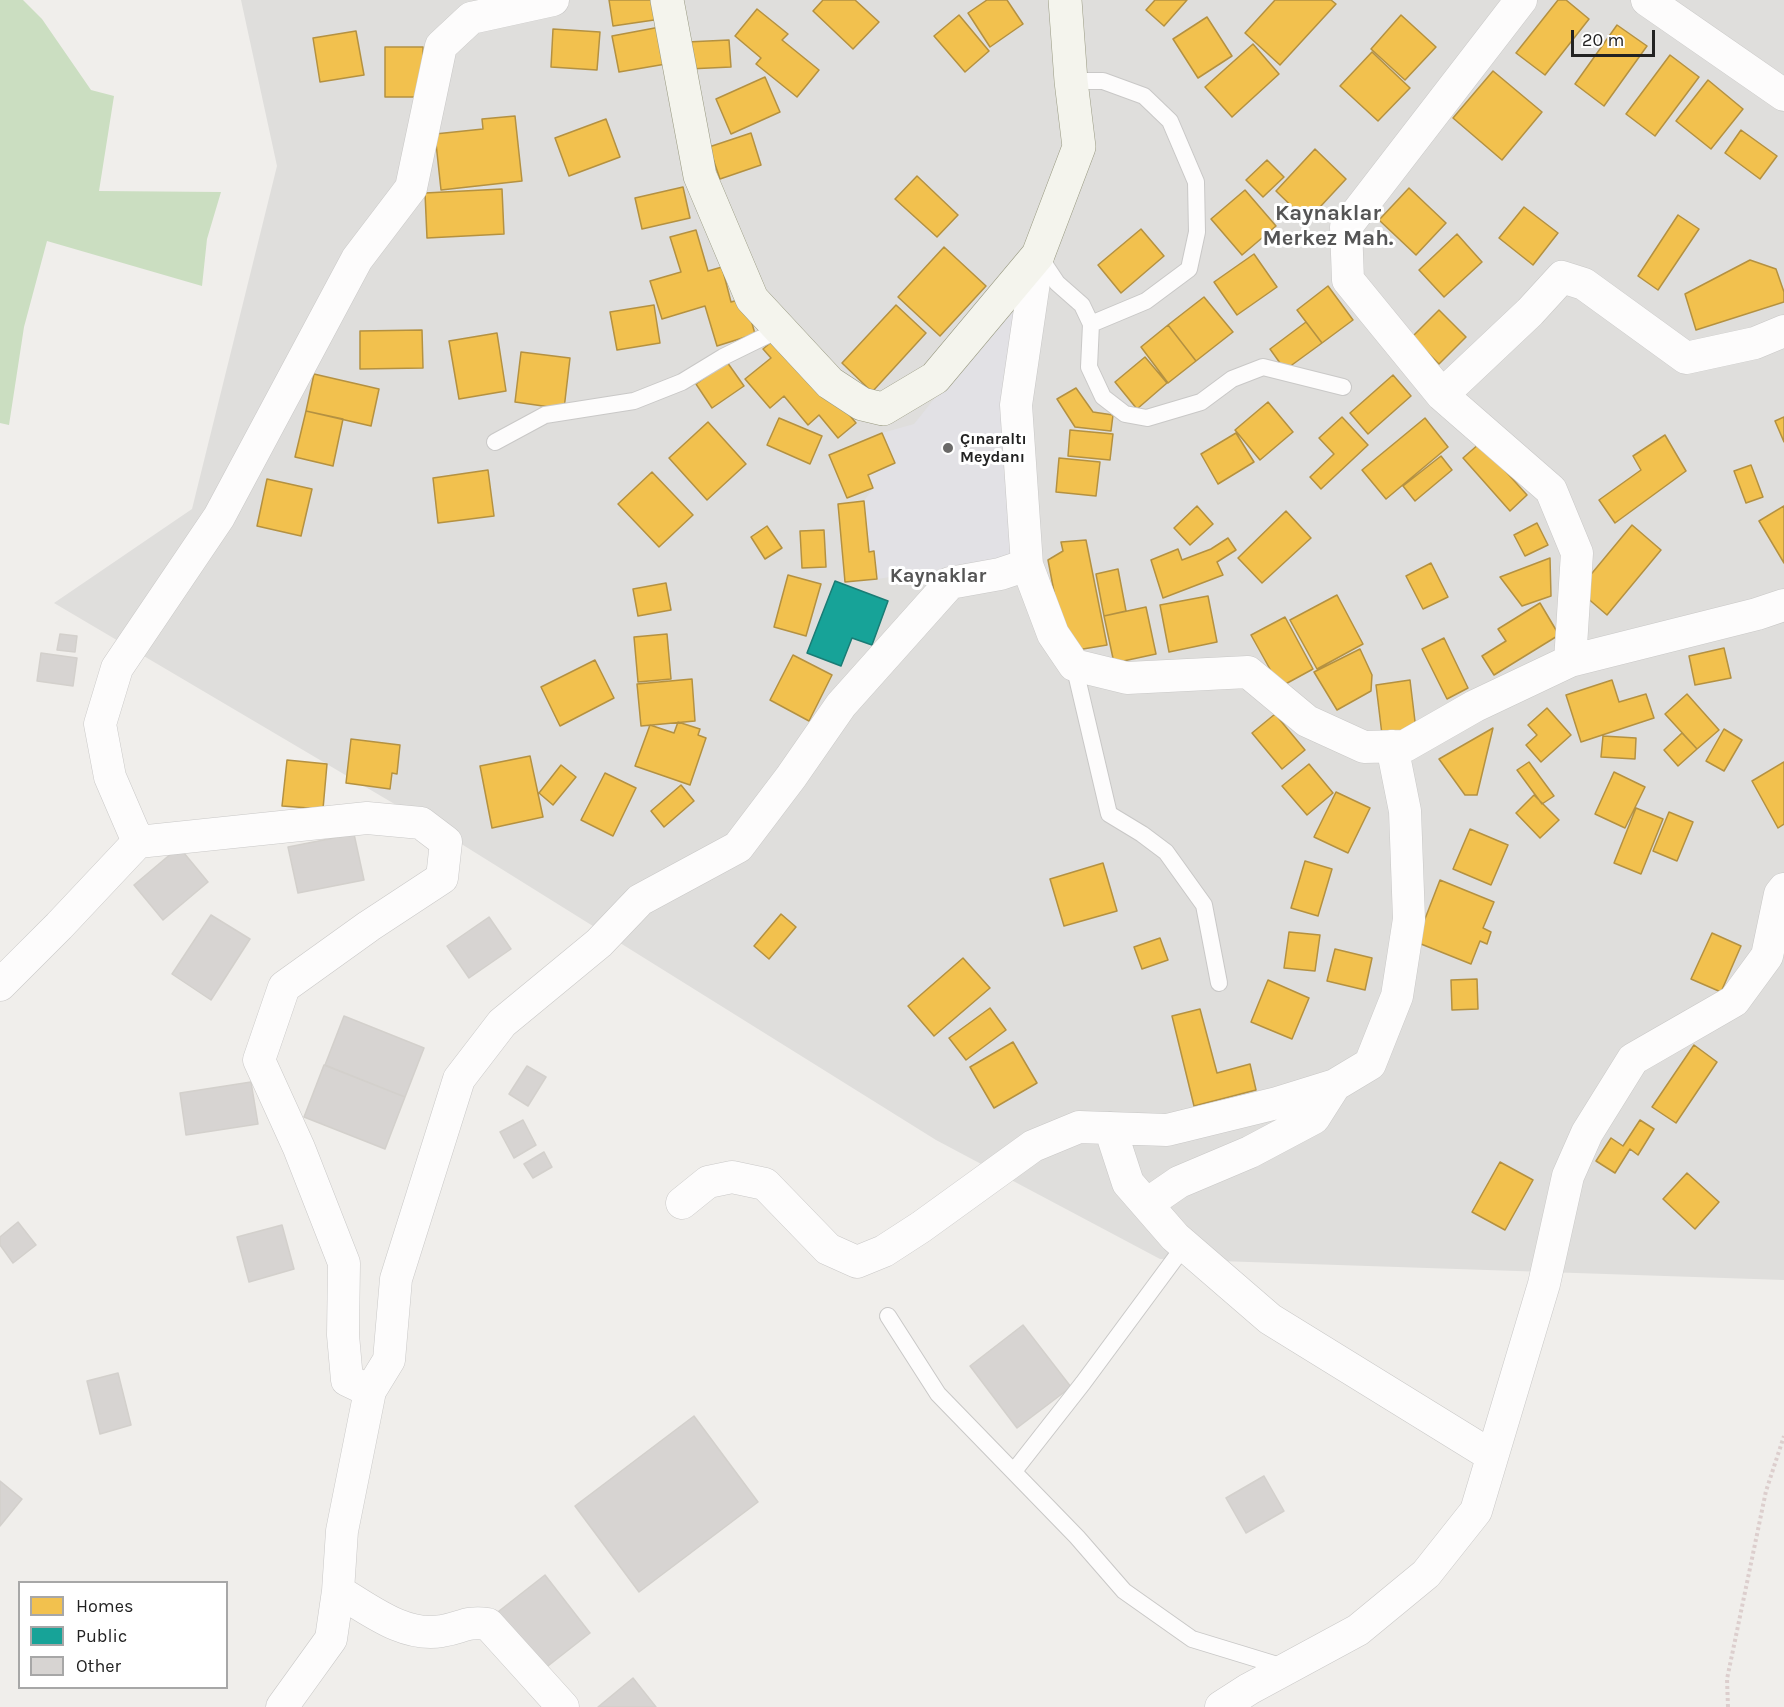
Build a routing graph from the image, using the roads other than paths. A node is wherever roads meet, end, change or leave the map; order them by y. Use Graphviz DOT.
graph roads {
  1 [pos="553,0"];
  2 [pos="667,0"];
  3 [pos="1065,0"];
  4 [pos="1521,0"];
  5 [pos="1647,0"];
  6 [pos="1071,81"];
  7 [pos="1784,95"];
  8 [pos="1038,255"];
  9 [pos="1091,324"];
  10 [pos="780,329"];
  11 [pos="1784,331"];
  12 [pos="1343,387"];
  13 [pos="1442,394"];
  14 [pos="495,442"];
  15 [pos="1027,565"];
  16 [pos="1784,605"];
  17 [pos="1570,662"];
  18 [pos="1074,665"];
  19 [pos="1392,746"];
  20 [pos="138,842"];
  21 [pos="1784,889"];
  22 [pos="1219,983"];
  23 [pos="0,985"];
  24 [pos="1335,1085"];
  25 [pos="1110,1128"];
  26 [pos="682,1203"];
  27 [pos="1147,1204"];
  28 [pos="1185,1245"];
  29 [pos="888,1316"];
  30 [pos="370,1391"];
  31 [pos="1492,1456"];
  32 [pos="1014,1472"];
  33 [pos="338,1592"];
  34 [pos="1288,1668"];
  35 [pos="282,1707"];
  36 [pos="563,1707"];
  37 [pos="1221,1707"];
  1 -- 20 [label="street"];
  2 -- 10 [label="street"];
  3 -- 6 [label="street"];
  4 -- 13 [label="street"];
  5 -- 7 [label="street"];
  6 -- 8 [label="street"];
  6 -- 9 [label="lane"];
  8 -- 9 [label="lane"];
  8 -- 10 [label="street"];
  8 -- 15 [label="street"];
  9 -- 12 [label="lane"];
  10 -- 14 [label="lane"];
  11 -- 13 [label="street"];
  13 -- 17 [label="street"];
  15 -- 18 [label="street"];
  15 -- 30 [label="street"];
  16 -- 17 [label="street"];
  17 -- 19 [label="street"];
  18 -- 19 [label="street"];
  18 -- 22 [label="lane"];
  19 -- 24 [label="street"];
  20 -- 23 [label="street"];
  20 -- 30 [label="street"];
  21 -- 31 [label="street"];
  24 -- 25 [label="street"];
  24 -- 27 [label="street"];
  25 -- 26 [label="street"];
  25 -- 27 [label="street"];
  27 -- 28 [label="street"];
  28 -- 31 [label="street"];
  28 -- 32 [label="lane"];
  29 -- 32 [label="lane"];
  30 -- 33 [label="street"];
  31 -- 34 [label="street"];
  32 -- 34 [label="lane"];
  33 -- 35 [label="street"];
  33 -- 36 [label="street"];
  34 -- 37 [label="street"];
}
